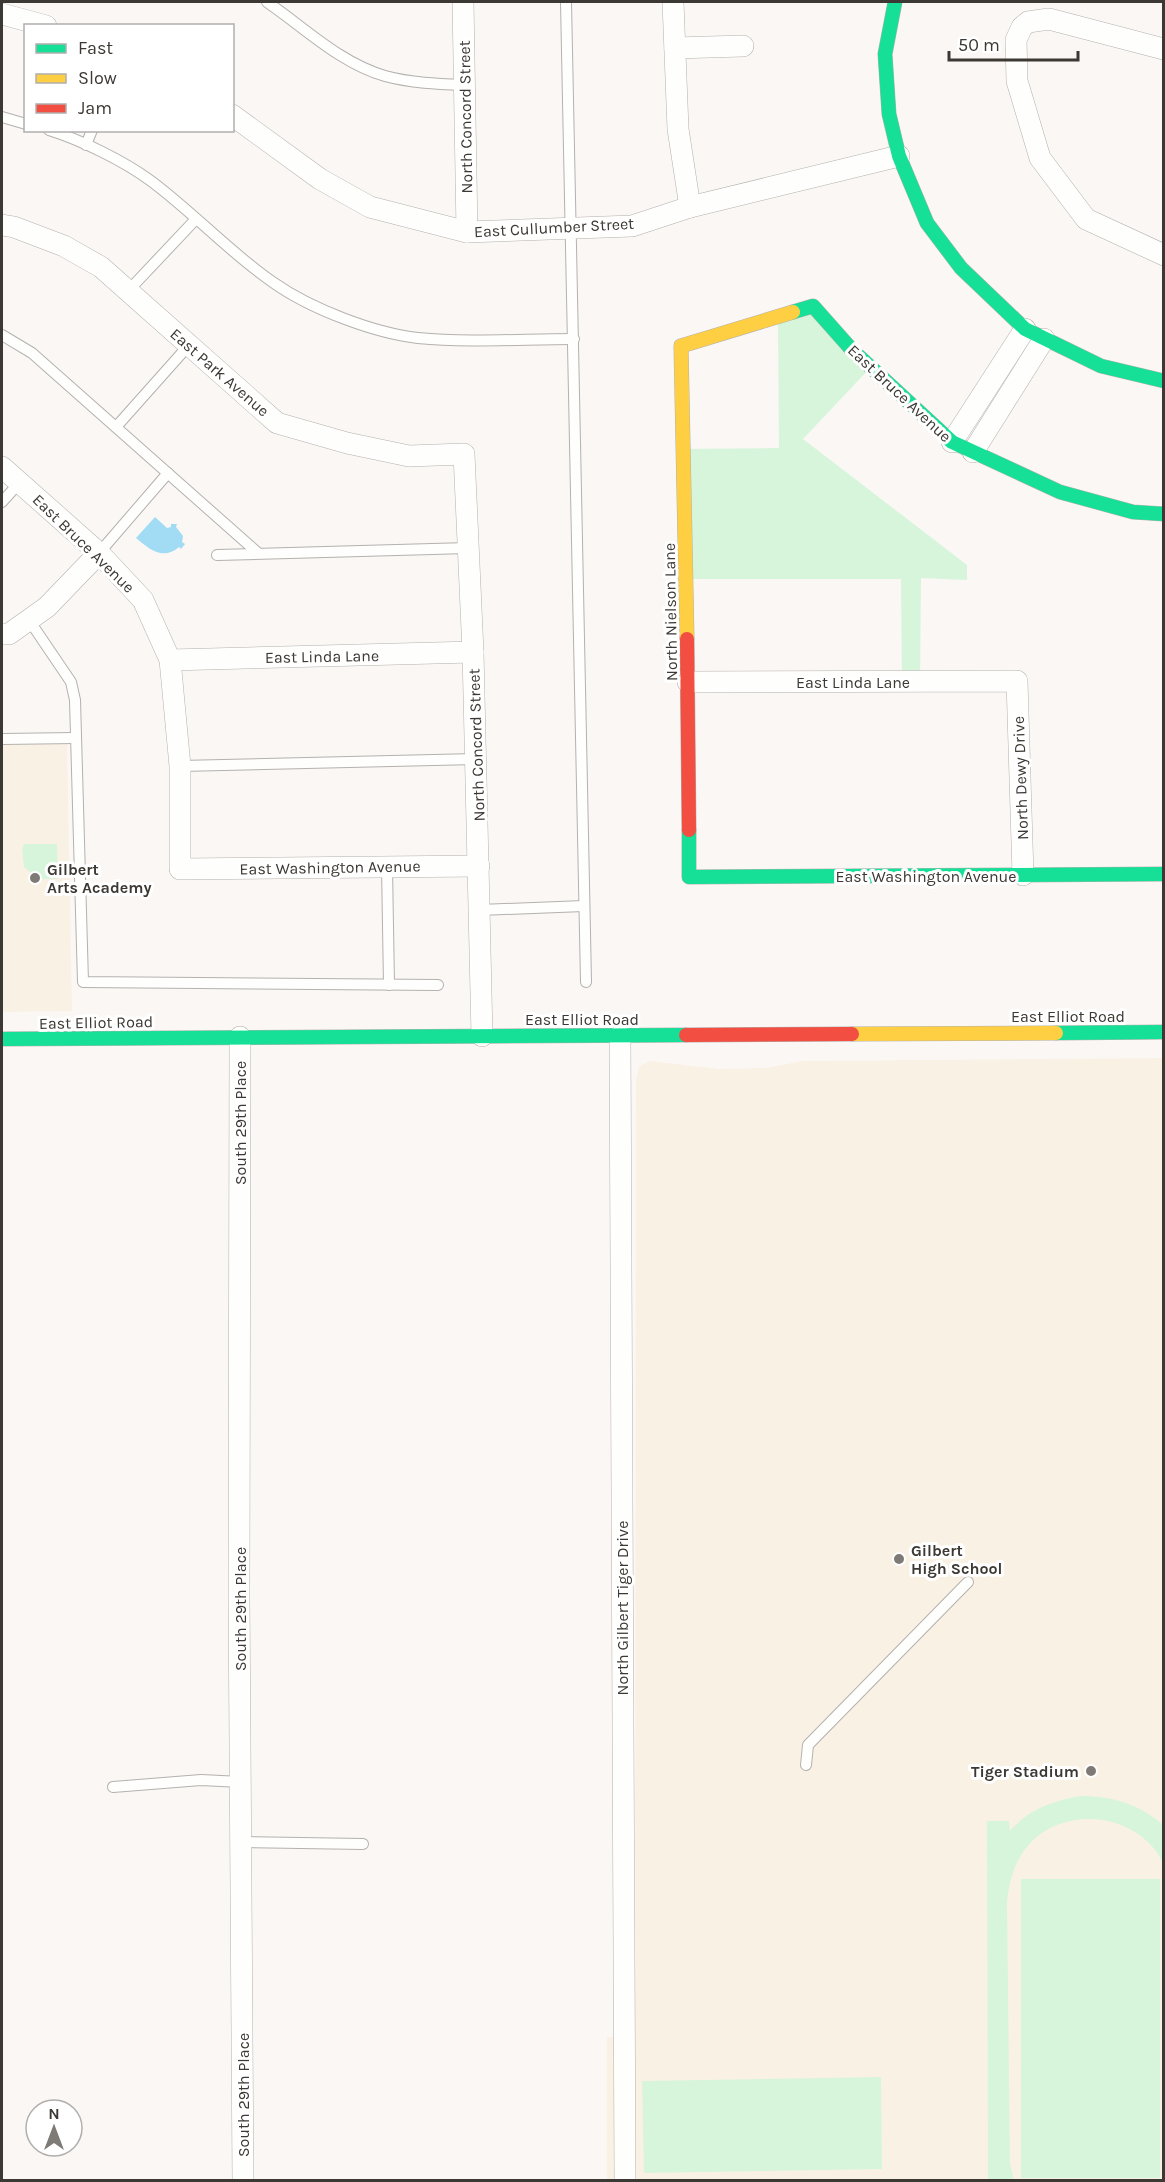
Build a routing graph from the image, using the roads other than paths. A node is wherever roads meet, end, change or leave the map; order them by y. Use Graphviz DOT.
graph roads {
  1 [pos="267,2"];
  2 [pos="463,2"];
  3 [pos="566,2"];
  4 [pos="673,2"];
  5 [pos="895,2"];
  6 [pos="2,14"];
  7 [pos="39,24"];
  8 [pos="743,46"];
  9 [pos="675,48"];
  10 [pos="1164,50"];
  11 [pos="464,86"];
  12 [pos="234,116"];
  13 [pos="2,117"];
  14 [pos="24,123"];
  15 [pos="54,132"];
  16 [pos="91,132"];
  17 [pos="86,145"];
  18 [pos="899,156"];
  19 [pos="690,207"];
  20 [pos="196,219"];
  21 [pos="2,225"];
  22 [pos="572,229"];
  23 [pos="467,232"];
  24 [pos="1164,255"];
  25 [pos="129,290"];
  26 [pos="1025,329"];
  27 [pos="2,335"];
  28 [pos="574,339"];
  29 [pos="1044,339"];
  30 [pos="189,345"];
  31 [pos="681,346"];
  32 [pos="1164,381"];
  33 [pos="116,427"];
  34 [pos="952,442"];
  35 [pos="973,452"];
  36 [pos="464,454"];
  37 [pos="2,467"];
  38 [pos="168,473"];
  39 [pos="20,482"];
  40 [pos="2,502"];
  41 [pos="1164,514"];
  42 [pos="468,548"];
  43 [pos="99,553"];
  44 [pos="258,554"];
  45 [pos="217,555"];
  46 [pos="29,620"];
  47 [pos="2,634"];
  48 [pos="473,652"];
  49 [pos="170,660"];
  50 [pos="1017,681"];
  51 [pos="688,682"];
  52 [pos="76,738"];
  53 [pos="2,739"];
  54 [pos="476,759"];
  55 [pos="180,765"];
  56 [pos="479,866"];
  57 [pos="387,867"];
  58 [pos="180,869"];
  59 [pos="1164,874"];
  60 [pos="1023,875"];
  61 [pos="689,877"];
  62 [pos="584,906"];
  63 [pos="480,910"];
  64 [pos="586,982"];
  65 [pos="389,985"];
  66 [pos="438,985"];
  67 [pos="1164,1032"];
  68 [pos="482,1036"];
  69 [pos="620,1036"];
  70 [pos="240,1037"];
  71 [pos="2,1039"];
  72 [pos="968,1582"];
  73 [pos="806,1765"];
  74 [pos="241,1782"];
  75 [pos="113,1787"];
  76 [pos="241,1842"];
  77 [pos="363,1844"];
  78 [pos="243,2181"];
  79 [pos="625,2181"];
  1 -- 11 [label="lane"];
  2 -- 11 [label="street, North Concord Street"];
  3 -- 22 [label="lane"];
  4 -- 9 [label="street"];
  5 -- 18 [label="street"];
  6 -- 7 [label="street"];
  8 -- 9 [label="street"];
  9 -- 19 [label="street"];
  10 -- 24 [label="street"];
  11 -- 23 [label="street, North Concord Street"];
  12 -- 23 [label="street, East Cullumber Street"];
  13 -- 14 [label="lane"];
  15 -- 17 [label="lane"];
  16 -- 17 [label="lane"];
  17 -- 20 [label="lane"];
  18 -- 19 [label="street, East Cullumber Street"];
  18 -- 26 [label="street"];
  19 -- 22 [label="street, East Cullumber Street"];
  20 -- 25 [label="lane"];
  20 -- 28 [label="lane"];
  21 -- 25 [label="street, East Park Avenue"];
  22 -- 23 [label="street, East Cullumber Street"];
  22 -- 28 [label="lane"];
  25 -- 30 [label="street, East Park Avenue"];
  26 -- 29 [label="street"];
  26 -- 34 [label="street"];
  27 -- 33 [label="lane"];
  28 -- 62 [label="lane"];
  29 -- 32 [label="street"];
  29 -- 35 [label="street"];
  30 -- 33 [label="lane"];
  30 -- 36 [label="street, East Park Avenue"];
  31 -- 34 [label="street, East Bruce Avenue"];
  31 -- 51 [label="street, North Nielson Lane"];
  33 -- 38 [label="lane"];
  34 -- 35 [label="street, East Bruce Avenue"];
  35 -- 41 [label="street, East Bruce Avenue"];
  36 -- 42 [label="street, North Concord Street"];
  37 -- 39 [label="street, East Bruce Avenue"];
  38 -- 43 [label="lane"];
  38 -- 44 [label="lane"];
  39 -- 40 [label="lane"];
  39 -- 43 [label="street, East Bruce Avenue"];
  42 -- 44 [label="lane"];
  42 -- 48 [label="street, North Concord Street"];
  43 -- 46 [label="street"];
  43 -- 49 [label="street, East Bruce Avenue"];
  44 -- 45 [label="lane"];
  46 -- 47 [label="street"];
  46 -- 52 [label="lane"];
  48 -- 49 [label="street, East Linda Lane"];
  48 -- 54 [label="street, North Concord Street"];
  49 -- 55 [label="street, East Bruce Avenue"];
  50 -- 51 [label="street, East Linda Lane"];
  50 -- 60 [label="street, North Dewy Drive"];
  51 -- 61 [label="street, North Nielson Lane"];
  52 -- 53 [label="lane"];
  52 -- 65 [label="lane"];
  54 -- 55 [label="lane"];
  54 -- 56 [label="street, North Concord Street"];
  55 -- 58 [label="street, East Bruce Avenue"];
  56 -- 57 [label="street, East Washington Avenue"];
  56 -- 63 [label="street, North Concord Street"];
  57 -- 58 [label="street, East Washington Avenue"];
  57 -- 65 [label="lane"];
  59 -- 60 [label="street, East Washington Avenue"];
  60 -- 61 [label="street, East Washington Avenue"];
  62 -- 63 [label="lane"];
  62 -- 64 [label="lane"];
  63 -- 68 [label="street, North Concord Street"];
  65 -- 66 [label="lane"];
  67 -- 69 [label="street, East Elliot Road"];
  68 -- 69 [label="street, East Elliot Road"];
  68 -- 70 [label="street, East Elliot Road"];
  69 -- 79 [label="street, North Gilbert Tiger Drive"];
  70 -- 71 [label="street, East Elliot Road"];
  70 -- 74 [label="street, South 29th Place"];
  72 -- 73 [label="lane"];
  74 -- 75 [label="lane"];
  74 -- 76 [label="street, South 29th Place"];
  76 -- 77 [label="lane"];
  76 -- 78 [label="street, South 29th Place"];
}
